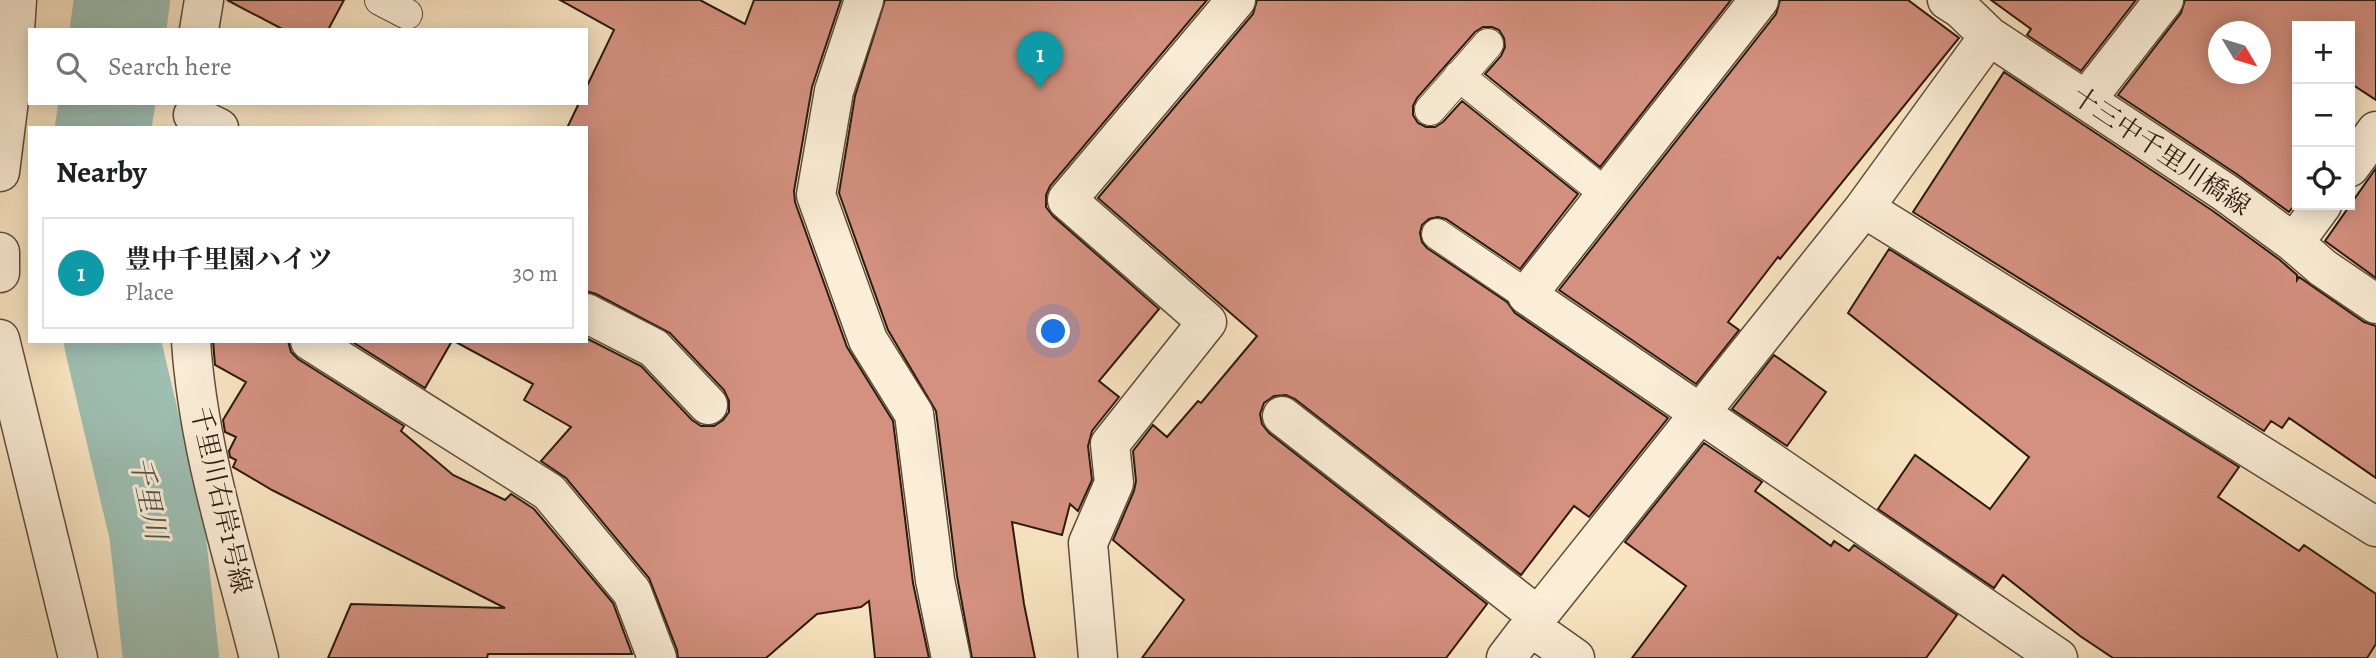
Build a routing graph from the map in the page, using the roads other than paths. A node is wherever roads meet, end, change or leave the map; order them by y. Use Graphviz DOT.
graph roads {
  1 [pos="17,0"];
  2 [pos="204,0"];
  3 [pos="380,0"];
  4 [pos="864,0"];
  5 [pos="1236,0"];
  6 [pos="1759,0"];
  7 [pos="2164,0"];
  8 [pos="1959,3"];
  9 [pos="407,14"];
  10 [pos="199,28"];
  11 [pos="1989,36"];
  12 [pos="1488,44"];
  13 [pos="1459,76"];
  14 [pos="2086,100"];
  15 [pos="1430,110"];
  16 [pos="2376,131"];
  17 [pos="2355,160"];
  18 [pos="0,172"];
  19 [pos="1606,194"];
  20 [pos="1864,208"];
  21 [pos="2318,210"];
  22 [pos="1437,234"];
  23 [pos="2294,243"];
  24 [pos="0,252"];
  25 [pos="0,273"];
  26 [pos="1527,295"];
  27 [pos="2376,304"];
  28 [pos="588,314"];
  29 [pos="0,339"];
  30 [pos="191,343"];
  31 [pos="313,343"];
  32 [pos="708,405"];
  33 [pos="1700,415"];
  34 [pos="1282,416"];
  35 [pos="2376,527"];
  36 [pos="1534,621"];
  37 [pos="78,658"];
  38 [pos="258,658"];
  39 [pos="657,658"];
  40 [pos="951,658"];
  41 [pos="1098,658"];
  42 [pos="1506,658"];
  43 [pos="1575,658"];
  44 [pos="2058,658"];
  1 -- 18 [label="street"];
  2 -- 10 [label="street"];
  3 -- 9 [label="lane"];
  4 -- 40 [label="street"];
  5 -- 41 [label="street"];
  6 -- 19 [label="street"];
  7 -- 14 [label="street"];
  8 -- 11 [label="street, 十三中千里川橋線"];
  11 -- 14 [label="street, 十三中千里川橋線"];
  11 -- 20 [label="street"];
  12 -- 13 [label="lane"];
  13 -- 15 [label="lane"];
  13 -- 19 [label="lane"];
  14 -- 23 [label="street, 十三中千里川橋線"];
  16 -- 17 [label="street"];
  19 -- 26 [label="street"];
  20 -- 33 [label="street"];
  20 -- 35 [label="street"];
  21 -- 23 [label="street"];
  22 -- 26 [label="lane"];
  23 -- 27 [label="street, 十三中千里川橋線"];
  24 -- 25 [label="street"];
  26 -- 33 [label="street"];
  28 -- 32 [label="street"];
  29 -- 37 [label="street"];
  30 -- 38 [label="street, 千里川右岸1号線"];
  31 -- 39 [label="street"];
  33 -- 36 [label="street"];
  33 -- 44 [label="street"];
  34 -- 36 [label="street"];
  36 -- 42 [label="street"];
  36 -- 43 [label="street"];
}
